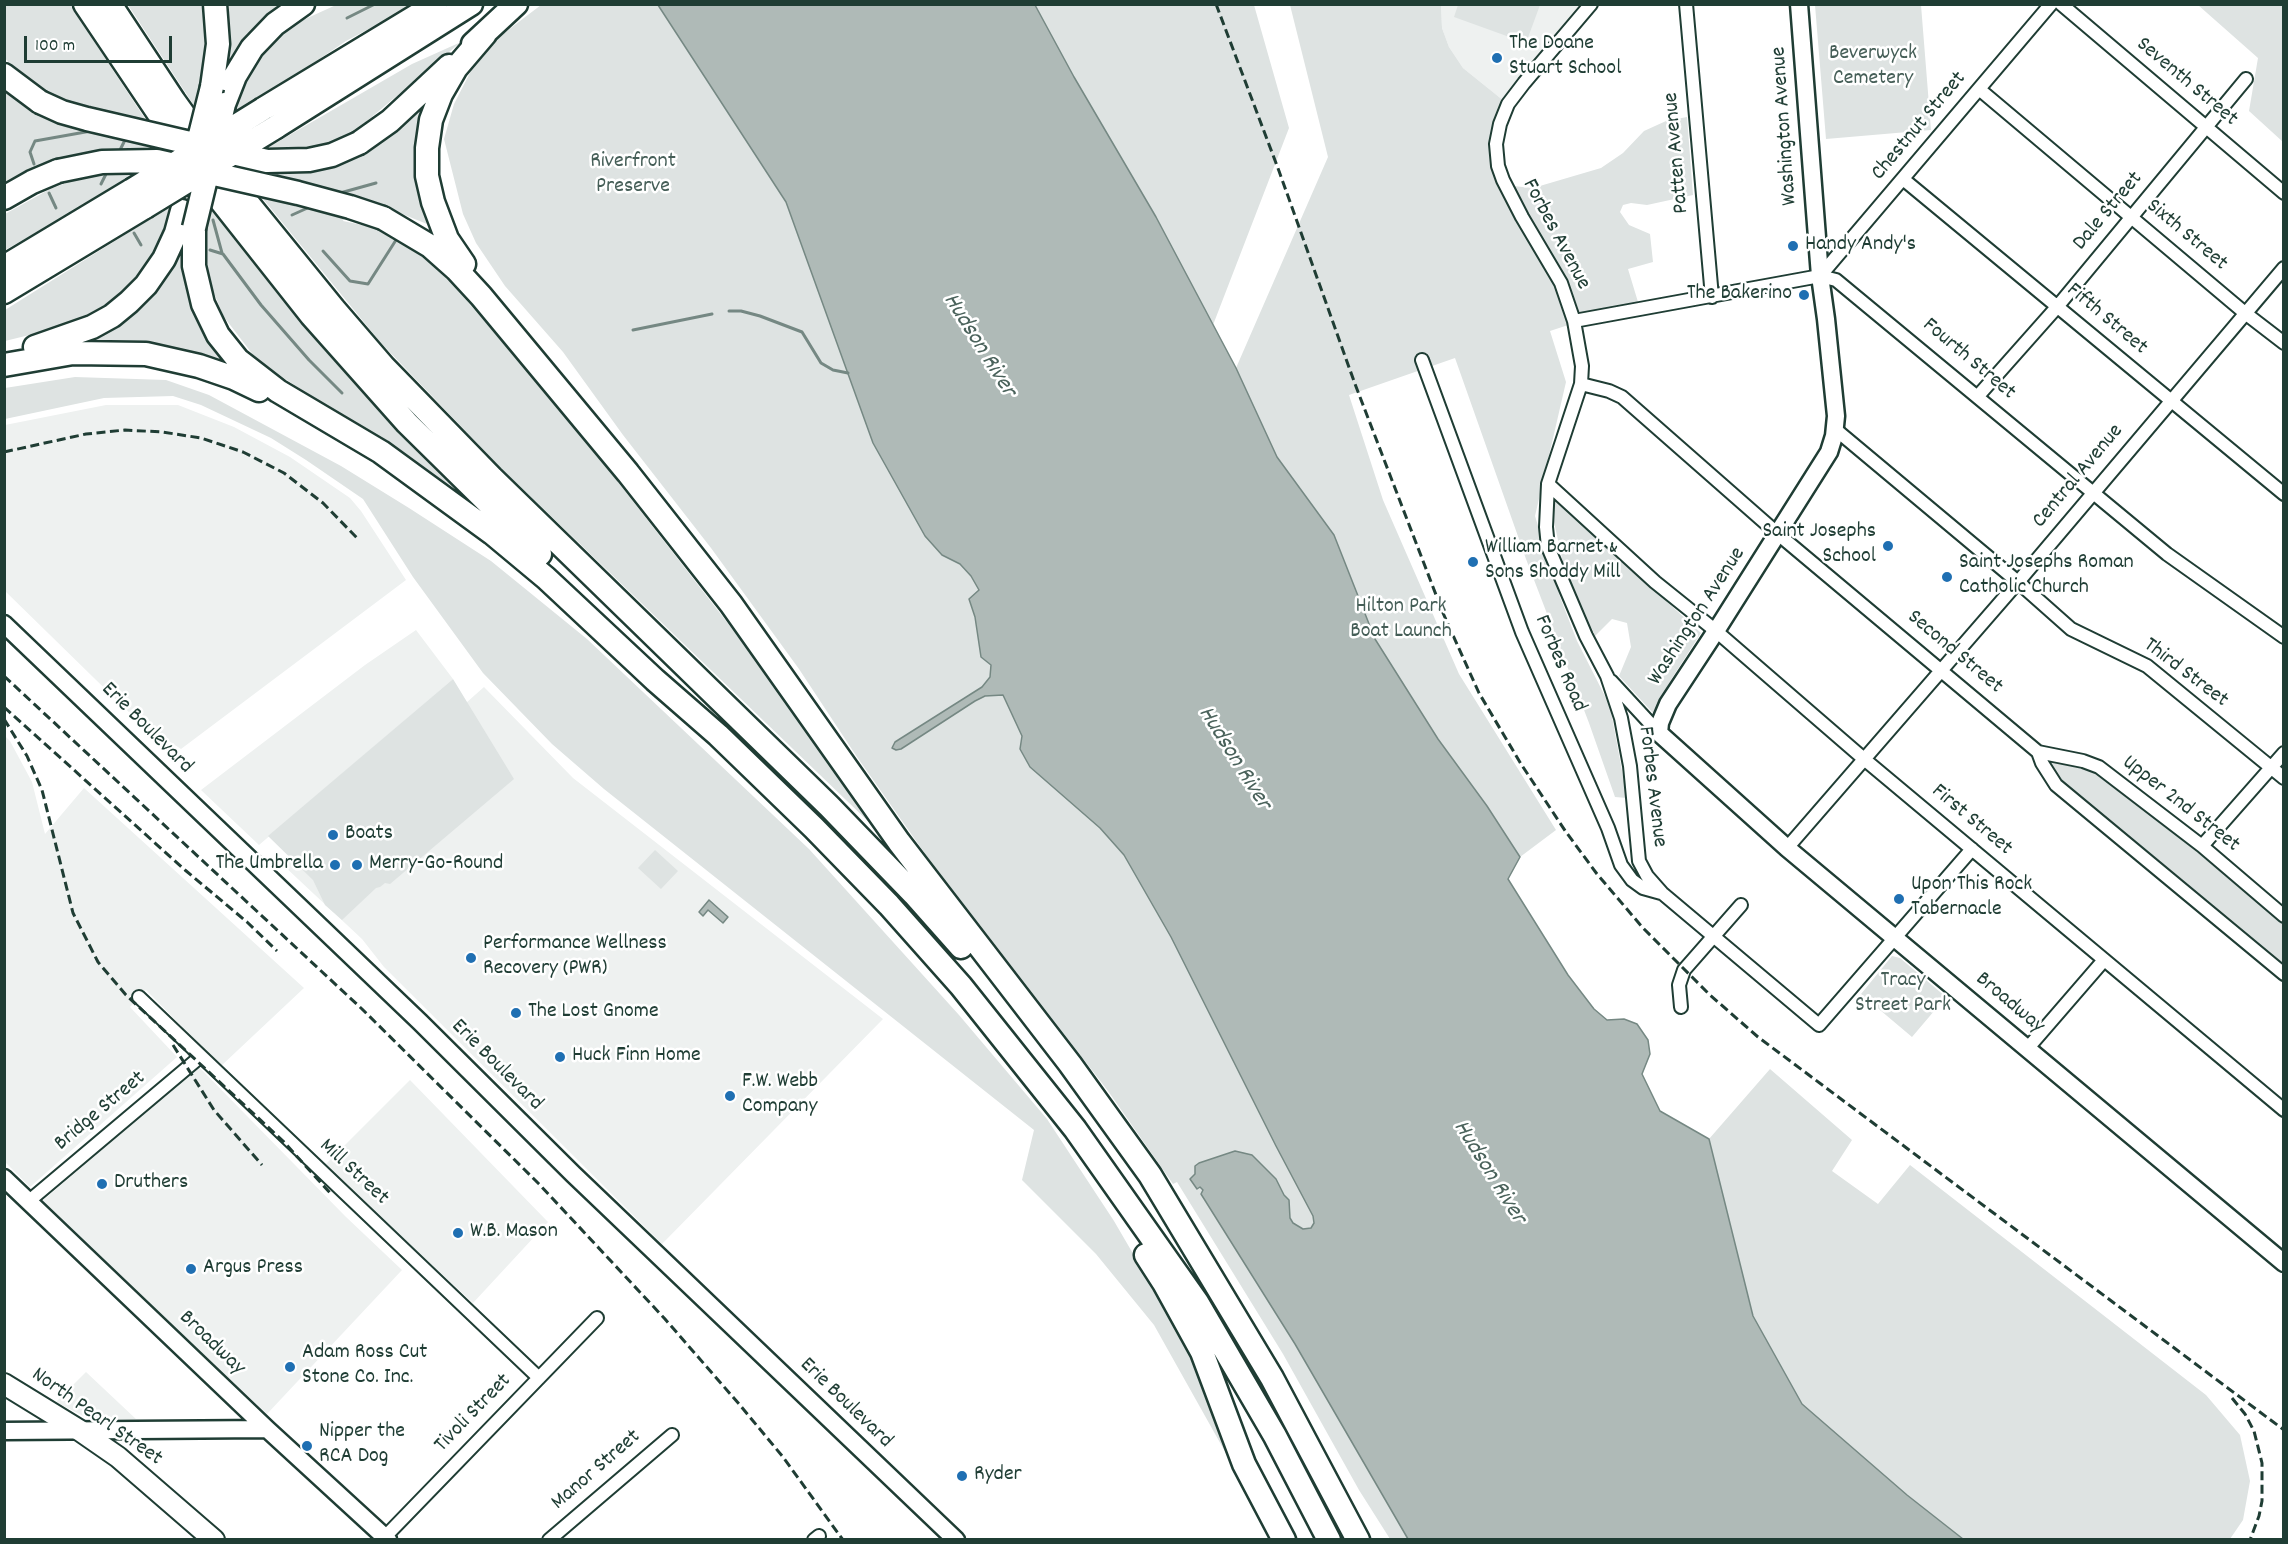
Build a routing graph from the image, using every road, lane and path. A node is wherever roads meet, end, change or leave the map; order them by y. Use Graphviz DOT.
graph roads {
  1 [pos="85,4"];
  2 [pos="110,4"];
  3 [pos="215,4"];
  4 [pos="303,4"];
  5 [pos="436,4"];
  6 [pos="516,4"];
  7 [pos="1591,4"];
  8 [pos="1686,4"];
  9 [pos="1799,4"];
  10 [pos="2051,4"];
  11 [pos="2061,4"];
  12 [pos="469,6"];
  13 [pos="485,34"];
  14 [pos="4,75"];
  15 [pos="2246,80"];
  16 [pos="1979,89"];
  17 [pos="218,95"];
  18 [pos="270,118"];
  19 [pos="2206,128"];
  20 [pos="1903,179"];
  21 [pos="2283,193"];
  22 [pos="4,198"];
  23 [pos="138,198"];
  24 [pos="2131,218"];
  25 [pos="188,219"];
  26 [pos="4,267"];
  27 [pos="2283,268"];
  28 [pos="1820,276"];
  29 [pos="4,292"];
  30 [pos="1712,297"];
  31 [pos="2057,307"];
  32 [pos="2245,313"];
  33 [pos="1574,321"];
  34 [pos="2283,343"];
  35 [pos="4,357"];
  36 [pos="1422,360"];
  37 [pos="538,364"];
  38 [pos="4,365"];
  39 [pos="1581,384"];
  40 [pos="1978,396"];
  41 [pos="2171,401"];
  42 [pos="1835,429"];
  43 [pos="418,480"];
  44 [pos="1548,484"];
  45 [pos="2094,492"];
  46 [pos="2283,494"];
  47 [pos="1778,534"];
  48 [pos="2018,582"];
  49 [pos="4,624"];
  50 [pos="1716,631"];
  51 [pos="2283,637"];
  52 [pos="1941,670"];
  53 [pos="1606,676"];
  54 [pos="1659,734"];
  55 [pos="718,735"];
  56 [pos="2038,752"];
  57 [pos="2283,753"];
  58 [pos="1864,759"];
  59 [pos="2271,767"];
  60 [pos="2283,778"];
  61 [pos="2202,846"];
  62 [pos="1787,848"];
  63 [pos="1972,849"];
  64 [pos="1662,893"];
  65 [pos="1741,905"];
  66 [pos="2283,916"];
  67 [pos="1713,936"];
  68 [pos="1895,937"];
  69 [pos="2104,960"];
  70 [pos="2283,974"];
  71 [pos="139,997"];
  72 [pos="1681,1007"];
  73 [pos="2028,1049"];
  74 [pos="200,1057"];
  75 [pos="2283,1110"];
  76 [pos="1098,1160"];
  77 [pos="4,1178"];
  78 [pos="29,1201"];
  79 [pos="1188,1240"];
  80 [pos="2283,1263"];
  81 [pos="597,1318"];
  82 [pos="539,1378"];
  83 [pos="4,1384"];
  84 [pos="79,1430"];
  85 [pos="267,1430"];
  86 [pos="4,1431"];
  87 [pos="672,1435"];
  88 [pos="214,1539"];
  89 [pos="385,1539"];
  90 [pos="549,1539"];
  91 [pos="956,1539"];
  92 [pos="1284,1539"];
  93 [pos="1329,1539"];
  94 [pos="1358,1539"];
  1 -- 55 [label="highway"];
  2 -- 79 [label="highway"];
  3 -- 17 [label="highway"];
  4 -- 17 [label="highway"];
  5 -- 18 [label="highway"];
  6 -- 13 [label="highway"];
  7 -- 33 [label="street, Forbes Avenue"];
  8 -- 30 [label="street, Patten Avenue"];
  9 -- 28 [label="street, Washington Avenue"];
  10 -- 16 [label="street, Chestnut Street"];
  11 -- 19 [label="street, Seventh Street"];
  12 -- 18 [label="highway"];
  13 -- 14 [label="highway, bridge"];
  13 -- 37 [label="highway"];
  15 -- 19 [label="street, Dale Street"];
  16 -- 20 [label="street, Chestnut Street"];
  16 -- 24 [label="street, Sixth Street"];
  17 -- 25 [label="highway, bridge"];
  18 -- 23 [label="highway, bridge"];
  19 -- 21 [label="street, Seventh Street"];
  19 -- 24 [label="street, Dale Street"];
  20 -- 28 [label="street, Chestnut Street"];
  20 -- 31 [label="street, Fifth Street"];
  22 -- 37 [label="highway, bridge"];
  23 -- 26 [label="highway"];
  23 -- 29 [label="highway"];
  24 -- 31 [label="street, Dale Street"];
  24 -- 32 [label="street, Sixth Street"];
  25 -- 35 [label="highway"];
  25 -- 43 [label="highway"];
  27 -- 32 [label="street, Central Avenue"];
  28 -- 30 [label="street"];
  28 -- 40 [label="street, Fourth Street"];
  28 -- 42 [label="street, Washington Avenue"];
  30 -- 33 [label="street"];
  31 -- 40 [label="street, Dale Street"];
  31 -- 41 [label="street, Fifth Street"];
  32 -- 34 [label="street, Sixth Street"];
  32 -- 41 [label="street, Central Avenue"];
  33 -- 39 [label="street, Forbes Avenue"];
  36 -- 64 [label="street, Forbes Road"];
  37 -- 79 [label="highway"];
  38 -- 43 [label="highway"];
  39 -- 44 [label="street, Forbes Avenue"];
  39 -- 47 [label="street, Second Street"];
  40 -- 45 [label="street, Fourth Street"];
  41 -- 45 [label="street, Central Avenue"];
  41 -- 46 [label="street, Fifth Street"];
  42 -- 47 [label="street, Washington Avenue"];
  42 -- 48 [label="street, Third Street"];
  43 -- 55 [label="highway"];
  44 -- 50 [label="street, First Street"];
  44 -- 53 [label="street, Forbes Avenue"];
  45 -- 48 [label="street, Central Avenue"];
  45 -- 51 [label="street, Fourth Street"];
  47 -- 50 [label="street, Washington Avenue"];
  47 -- 52 [label="street, Second Street"];
  48 -- 52 [label="street, Central Avenue"];
  48 -- 59 [label="street, Third Street"];
  49 -- 91 [label="street, Erie Boulevard"];
  50 -- 54 [label="street, Washington Avenue"];
  50 -- 58 [label="street, First Street"];
  52 -- 56 [label="street, Second Street"];
  52 -- 58 [label="street, Central Avenue"];
  53 -- 54 [label="street, Broadway"];
  53 -- 64 [label="street, Forbes Avenue"];
  54 -- 62 [label="street, Broadway"];
  55 -- 76 [label="highway"];
  56 -- 61 [label="street, Upper 2nd Street"];
  56 -- 70 [label="street, Second Street"];
  57 -- 59 [label="street"];
  58 -- 62 [label="street, Central Avenue"];
  58 -- 63 [label="street, First Street"];
  59 -- 60 [label="street, Third Street"];
  59 -- 61 [label="street"];
  61 -- 66 [label="street, Upper 2nd Street"];
  62 -- 68 [label="street, Broadway"];
  63 -- 68 [label="street"];
  63 -- 69 [label="street, First Street"];
  64 -- 67 [label="street, Forbes Avenue"];
  65 -- 67 [label="street"];
  67 -- 68 [label="street, Forbes Avenue"];
  67 -- 72 [label="street"];
  68 -- 73 [label="street, Broadway"];
  69 -- 73 [label="street"];
  69 -- 75 [label="street, First Street"];
  71 -- 74 [label="street, Mill Street"];
  73 -- 80 [label="street, Broadway"];
  74 -- 78 [label="street, Bridge Street"];
  74 -- 82 [label="street, Mill Street"];
  76 -- 92 [label="highway"];
  76 -- 93 [label="highway"];
  77 -- 78 [label="street, Broadway"];
  78 -- 85 [label="street, Broadway"];
  79 -- 94 [label="highway"];
  81 -- 82 [label="street, Tivoli Street"];
  82 -- 89 [label="street, Tivoli Street"];
  83 -- 84 [label="main road, North Pearl Street"];
  84 -- 85 [label="street"];
  84 -- 86 [label="street"];
  84 -- 88 [label="main road, North Pearl Street"];
  85 -- 89 [label="street, Broadway"];
  87 -- 90 [label="street, Manor Street"];
}
